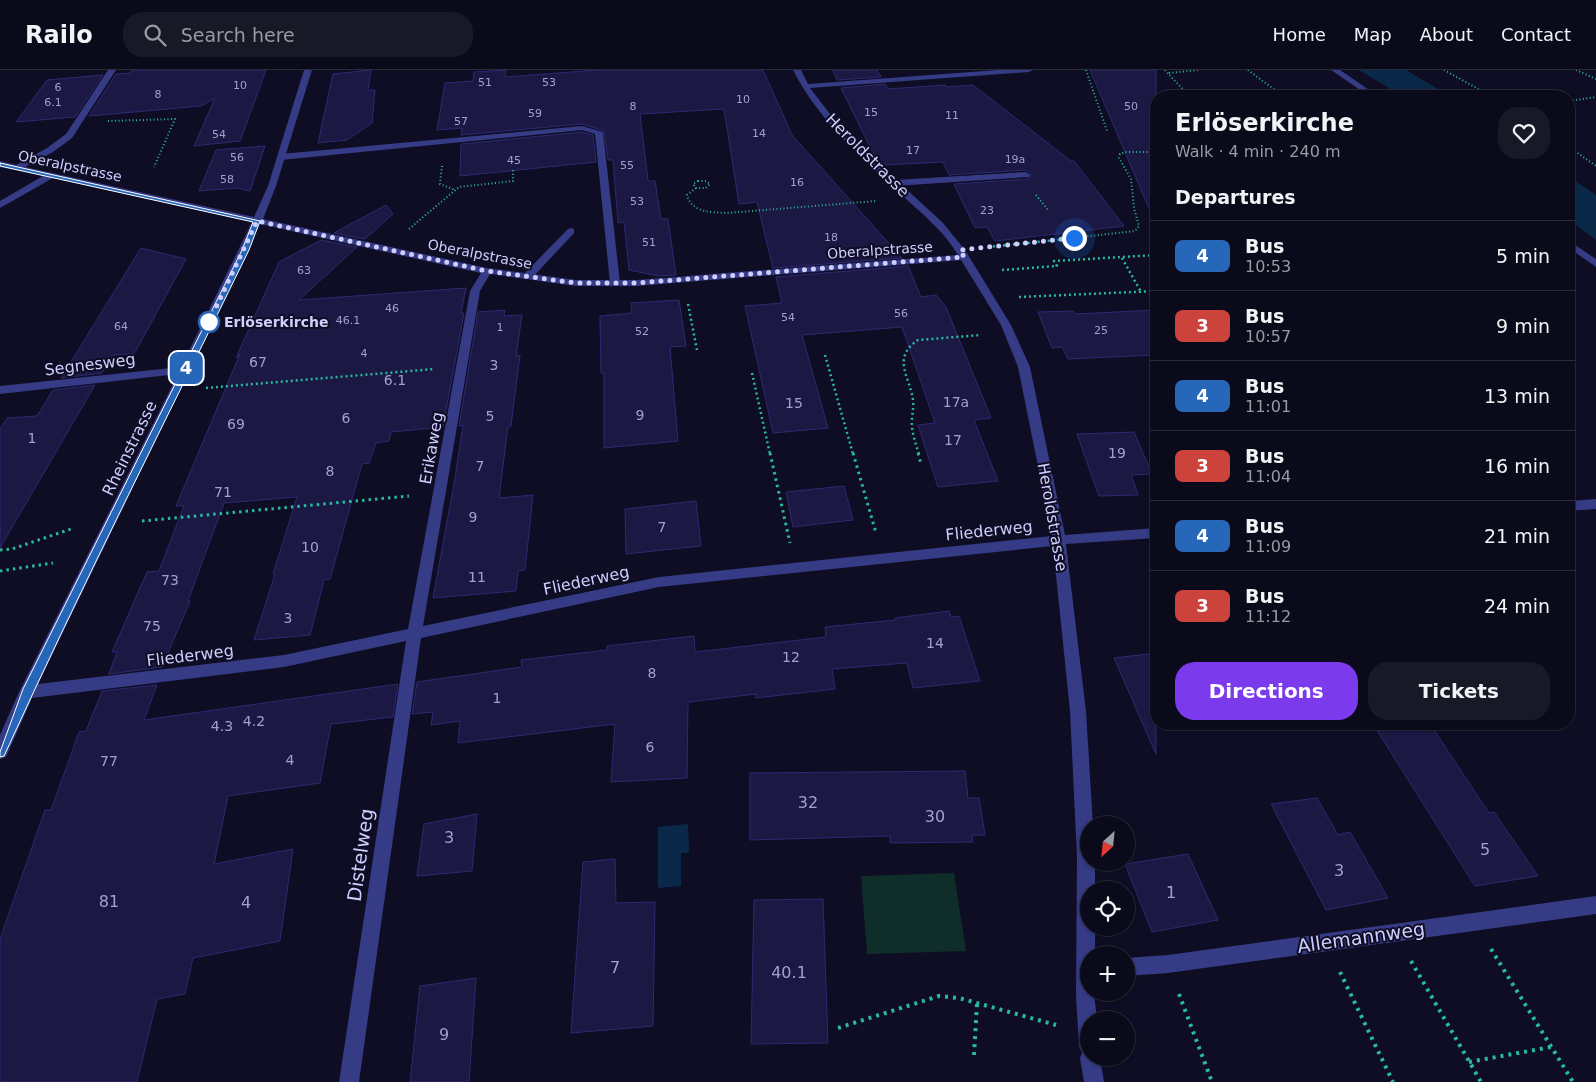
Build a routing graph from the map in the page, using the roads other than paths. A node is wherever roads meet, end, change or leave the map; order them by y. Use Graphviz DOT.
graph roads {
  1 [pos="112,70"];
  2 [pos="308,70"];
  3 [pos="797,70"];
  4 [pos="1028,70"];
  5 [pos="1335,70"];
  6 [pos="805,86"];
  7 [pos="1365,90"];
  8 [pos="281,157"];
  9 [pos="0,164"];
  10 [pos="16,168"];
  11 [pos="1026,175"];
  12 [pos="50,176"];
  13 [pos="895,183"];
  14 [pos="0,205"];
  15 [pos="257,221"];
  16 [pos="572,231"];
  17 [pos="1575,248"];
  18 [pos="962,254"];
  19 [pos="1596,264"];
  20 [pos="487,271"];
  21 [pos="526,277"];
  22 [pos="615,283"];
  23 [pos="185,370"];
  24 [pos="0,390"];
  25 [pos="1596,504"];
  26 [pos="1575,506"];
  27 [pos="1150,533"];
  28 [pos="1059,540"];
  29 [pos="414,634"];
  30 [pos="27,692"];
  31 [pos="0,752"];
  32 [pos="1596,905"];
  33 [pos="1087,946"];
  34 [pos="1135,966"];
  35 [pos="1091,1066"];
  36 [pos="348,1082"];
  37 [pos="1094,1082"];
  1 -- 10 [label="street"];
  2 -- 8 [label="street, Rheinstrasse"];
  3 -- 6 [label="street, Heroldstrasse"];
  4 -- 6 [label="street"];
  5 -- 7 [label="street"];
  6 -- 13 [label="street, Heroldstrasse"];
  8 -- 15 [label="street, Rheinstrasse"];
  8 -- 22 [label="street"];
  9 -- 10 [label="street, Oberalpstrasse"];
  10 -- 12 [label="street, Oberalpstrasse"];
  11 -- 13 [label="street"];
  12 -- 14 [label="street"];
  12 -- 15 [label="street, Oberalpstrasse"];
  13 -- 18 [label="street, Heroldstrasse"];
  15 -- 20 [label="street, Oberalpstrasse"];
  15 -- 23 [label="street, Rheinstrasse"];
  16 -- 21 [label="street"];
  17 -- 19 [label="street"];
  18 -- 22 [label="street, Oberalpstrasse"];
  18 -- 28 [label="street, Heroldstrasse"];
  20 -- 21 [label="street, Oberalpstrasse"];
  20 -- 29 [label="street, Erikaweg"];
  21 -- 22 [label="street, Oberalpstrasse"];
  23 -- 24 [label="street, Segnesweg"];
  23 -- 30 [label="street, Rheinstrasse"];
  25 -- 26 [label="street"];
  27 -- 28 [label="street, Fliederweg"];
  28 -- 29 [label="street, Fliederweg"];
  28 -- 33 [label="street, Heroldstrasse"];
  29 -- 30 [label="street, Fliederweg"];
  29 -- 36 [label="street, Distelweg"];
  30 -- 31 [label="street, Rheinstrasse"];
  32 -- 34 [label="street, Allemannweg"];
  35 -- 37 [label="street"];
}
